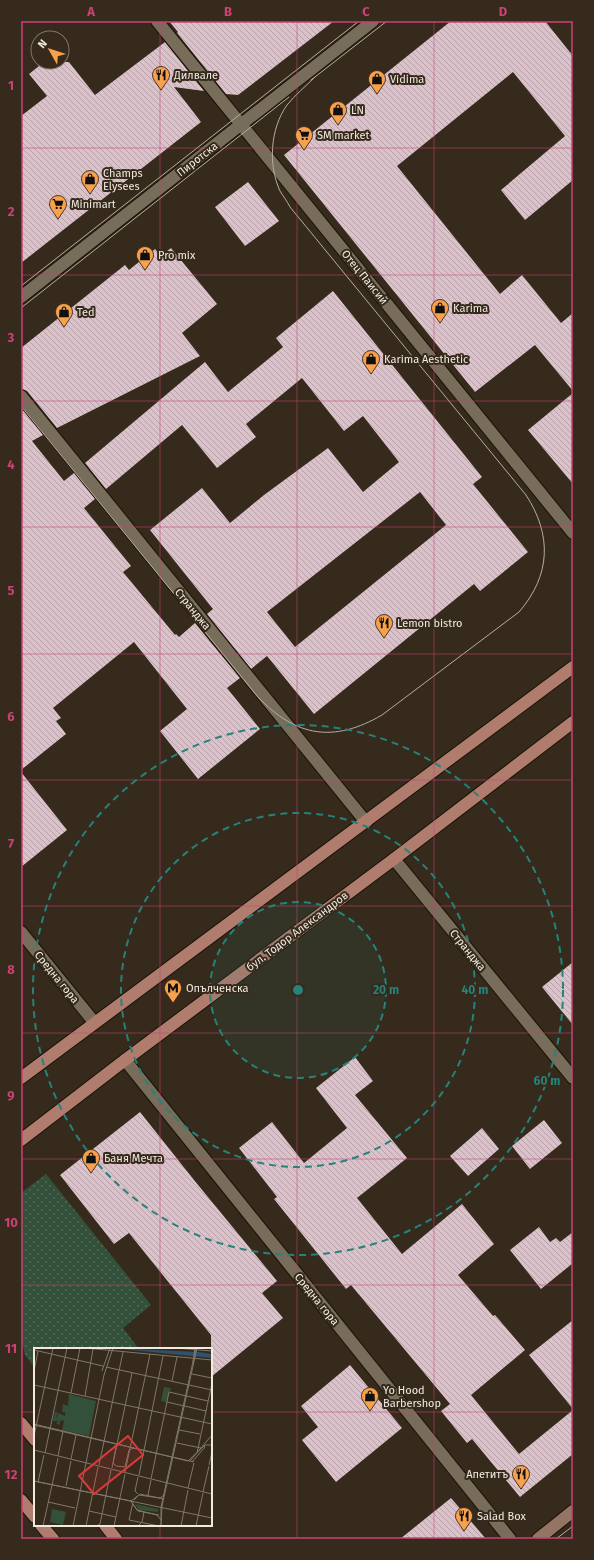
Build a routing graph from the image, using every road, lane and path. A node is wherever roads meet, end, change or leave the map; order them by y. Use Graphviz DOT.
graph roads {
  1 [pos="157,21"];
  2 [pos="373,21"];
  3 [pos="241,125"];
  4 [pos="21,297"];
  5 [pos="21,396"];
  6 [pos="573,533"];
  7 [pos="573,667"];
  8 [pos="573,722"];
  9 [pos="366,822"];
  10 [pos="394,859"];
  11 [pos="21,932"];
  12 [pos="94,1022"];
  13 [pos="125,1060"];
  14 [pos="21,1078"];
  15 [pos="573,1078"];
  16 [pos="21,1140"];
  17 [pos="21,1423"];
  18 [pos="34,1439"];
  19 [pos="21,1500"];
  20 [pos="573,1511"];
  21 [pos="34,1516"];
  22 [pos="42,1526"];
  23 [pos="106,1526"];
  24 [pos="53,1539"];
  25 [pos="116,1539"];
  26 [pos="510,1539"];
  27 [pos="538,1539"];
  1 -- 3 [label="street, Отец Паисий"];
  2 -- 3 [label="street, Пиротска"];
  3 -- 4 [label="street, Пиротска"];
  3 -- 6 [label="street, Отец Паисий"];
  5 -- 9 [label="street, Странджа"];
  7 -- 9 [label="main road"];
  8 -- 10 [label="main road, бул. Тодор Александров"];
  9 -- 12 [label="main road"];
  10 -- 13 [label="main road, бул. Тодор Александров"];
  10 -- 15 [label="street, Странджа"];
  11 -- 12 [label="street, Средна гора"];
  12 -- 14 [label="main road"];
  13 -- 16 [label="main road, бул. Тодор Александров"];
  13 -- 26 [label="street, Средна гора"];
  17 -- 18 [label="main road"];
  19 -- 21 [label="main road"];
  20 -- 27 [label="main road"];
  22 -- 24 [label="main road"];
  23 -- 25 [label="main road"];
}
